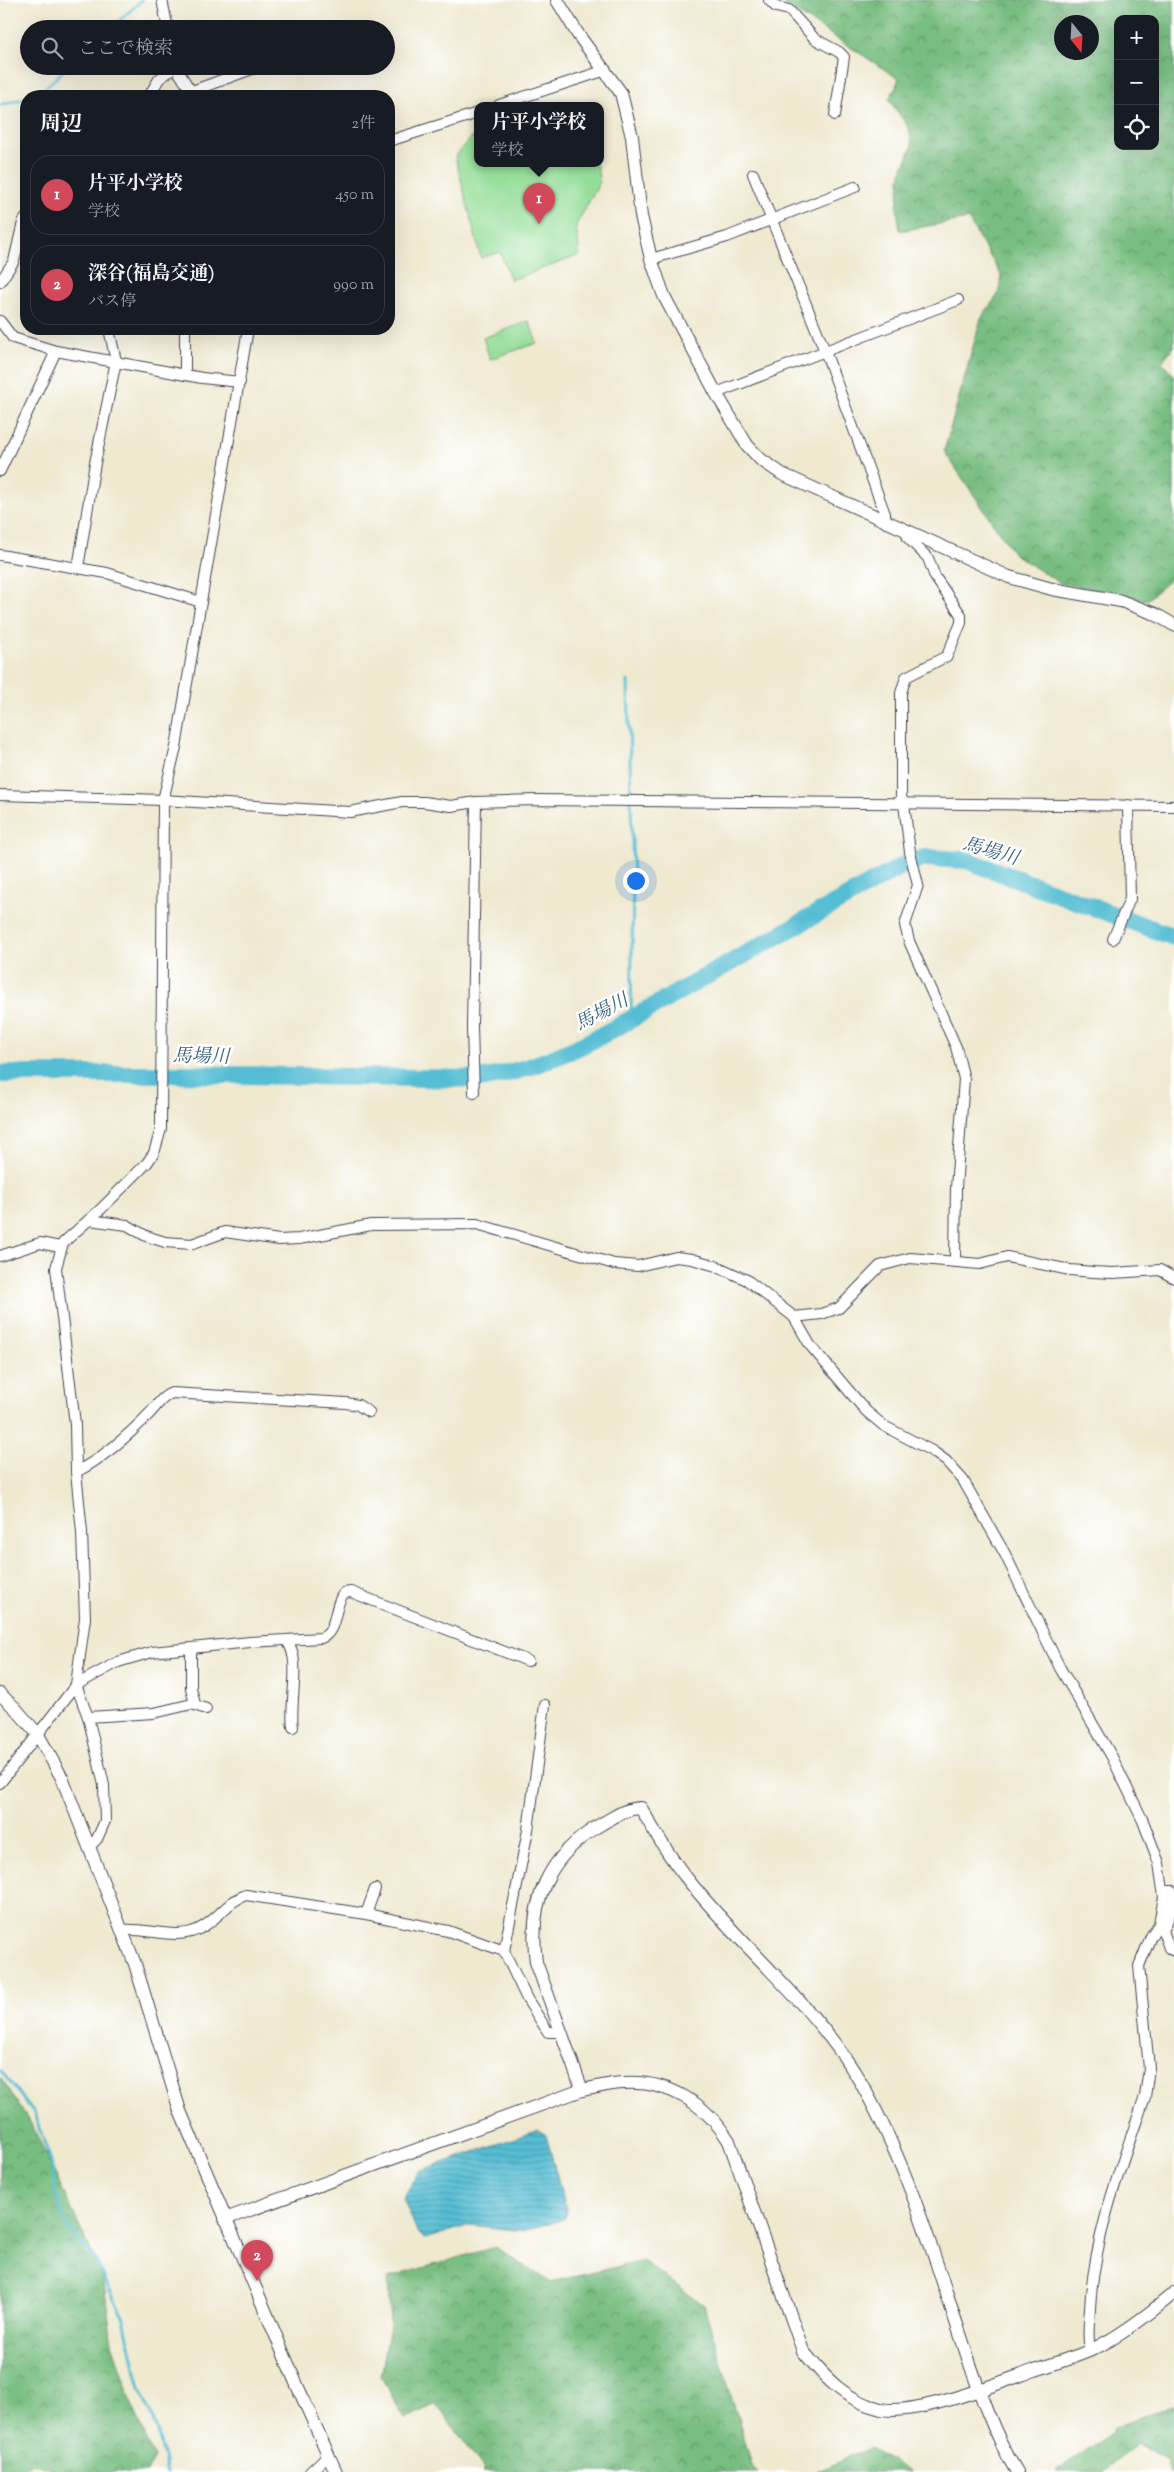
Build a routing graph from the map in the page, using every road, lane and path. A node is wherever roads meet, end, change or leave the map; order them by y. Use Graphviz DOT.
graph roads {
  1 [pos="162,0"];
  2 [pos="557,0"];
  3 [pos="769,0"];
  4 [pos="166,20"];
  5 [pos="606,70"];
  6 [pos="164,75"];
  7 [pos="180,75"];
  8 [pos="238,75"];
  9 [pos="153,90"];
  10 [pos="190,90"];
  11 [pos="203,90"];
  12 [pos="508,102"];
  13 [pos="474,114"];
  14 [pos="835,115"];
  15 [pos="395,139"];
  16 [pos="753,174"];
  17 [pos="855,187"];
  18 [pos="771,220"];
  19 [pos="20,235"];
  20 [pos="651,259"];
  21 [pos="0,282"];
  22 [pos="958,300"];
  23 [pos="0,322"];
  24 [pos="110,335"];
  25 [pos="185,335"];
  26 [pos="247,335"];
  27 [pos="56,351"];
  28 [pos="825,351"];
  29 [pos="116,361"];
  30 [pos="184,375"];
  31 [pos="240,382"];
  32 [pos="716,393"];
  33 [pos="0,471"];
  34 [pos="886,523"];
  35 [pos="906,531"];
  36 [pos="0,555"];
  37 [pos="78,568"];
  38 [pos="201,602"];
  39 [pos="1174,625"];
  40 [pos="0,795"];
  41 [pos="163,800"];
  42 [pos="476,802"];
  43 [pos="904,804"];
  44 [pos="1128,805"];
  45 [pos="1174,806"];
  46 [pos="1113,939"];
  47 [pos="474,1093"];
  48 [pos="89,1220"];
  49 [pos="60,1247"];
  50 [pos="0,1256"];
  51 [pos="955,1260"];
  52 [pos="1174,1278"];
  53 [pos="794,1317"];
  54 [pos="369,1412"];
  55 [pos="76,1472"];
  56 [pos="287,1641"];
  57 [pos="191,1648"];
  58 [pos="528,1661"];
  59 [pos="76,1685"];
  60 [pos="0,1694"];
  61 [pos="195,1704"];
  62 [pos="545,1705"];
  63 [pos="206,1709"];
  64 [pos="88,1717"];
  65 [pos="293,1727"];
  66 [pos="37,1734"];
  67 [pos="0,1783"];
  68 [pos="89,1847"];
  69 [pos="375,1889"];
  70 [pos="1164,1890"];
  71 [pos="366,1914"];
  72 [pos="122,1930"];
  73 [pos="504,1951"];
  74 [pos="1174,1951"];
  75 [pos="559,2032"];
  76 [pos="582,2090"];
  77 [pos="225,2219"];
  78 [pos="1174,2293"];
  79 [pos="1090,2350"];
  80 [pos="979,2390"];
  81 [pos="328,2455"];
  82 [pos="310,2472"];
  83 [pos="336,2472"];
  84 [pos="1017,2472"];
  1 -- 4 [label="street"];
  2 -- 5 [label="street"];
  3 -- 14 [label="street"];
  5 -- 12 [label="street"];
  5 -- 20 [label="street"];
  6 -- 9 [label="street"];
  7 -- 10 [label="street"];
  8 -- 11 [label="street"];
  13 -- 15 [label="street"];
  16 -- 18 [label="street"];
  17 -- 18 [label="street"];
  18 -- 20 [label="street"];
  18 -- 28 [label="street"];
  19 -- 21 [label="street"];
  20 -- 32 [label="street"];
  22 -- 28 [label="street"];
  23 -- 27 [label="street"];
  24 -- 29 [label="street"];
  25 -- 30 [label="street"];
  26 -- 31 [label="street"];
  27 -- 29 [label="street"];
  27 -- 33 [label="street"];
  28 -- 32 [label="street"];
  28 -- 34 [label="street"];
  29 -- 30 [label="street"];
  29 -- 37 [label="street"];
  30 -- 31 [label="street"];
  31 -- 38 [label="street"];
  32 -- 34 [label="street"];
  34 -- 35 [label="street"];
  35 -- 39 [label="street"];
  35 -- 43 [label="street"];
  36 -- 37 [label="street"];
  37 -- 38 [label="street"];
  38 -- 41 [label="street"];
  40 -- 41 [label="street"];
  41 -- 42 [label="street"];
  41 -- 48 [label="street"];
  42 -- 43 [label="street"];
  42 -- 47 [label="street"];
  43 -- 44 [label="street"];
  43 -- 51 [label="street"];
  44 -- 45 [label="street"];
  44 -- 46 [label="street"];
  48 -- 49 [label="street"];
  48 -- 53 [label="street"];
  49 -- 50 [label="street"];
  49 -- 55 [label="street"];
  51 -- 52 [label="street"];
  51 -- 53 [label="street"];
  53 -- 70 [label="street"];
  54 -- 55 [label="street"];
  55 -- 59 [label="street"];
  56 -- 57 [label="street"];
  56 -- 58 [label="street"];
  56 -- 65 [label="street"];
  57 -- 59 [label="street"];
  57 -- 61 [label="street"];
  59 -- 64 [label="street"];
  59 -- 66 [label="street"];
  60 -- 66 [label="street"];
  61 -- 63 [label="street"];
  61 -- 64 [label="street"];
  62 -- 73 [label="street"];
  64 -- 68 [label="street"];
  66 -- 67 [label="street"];
  66 -- 68 [label="street"];
  68 -- 72 [label="street"];
  69 -- 71 [label="street"];
  70 -- 74 [label="street"];
  70 -- 79 [label="street"];
  71 -- 72 [label="street"];
  71 -- 73 [label="street"];
  72 -- 77 [label="street"];
  73 -- 75 [label="street"];
  75 -- 76 [label="street"];
  75 -- 80 [label="street"];
  76 -- 77 [label="street"];
  76 -- 80 [label="street"];
  77 -- 81 [label="street"];
  78 -- 79 [label="street"];
  79 -- 80 [label="street"];
  80 -- 84 [label="street"];
  81 -- 82 [label="street"];
  81 -- 83 [label="street"];
}
